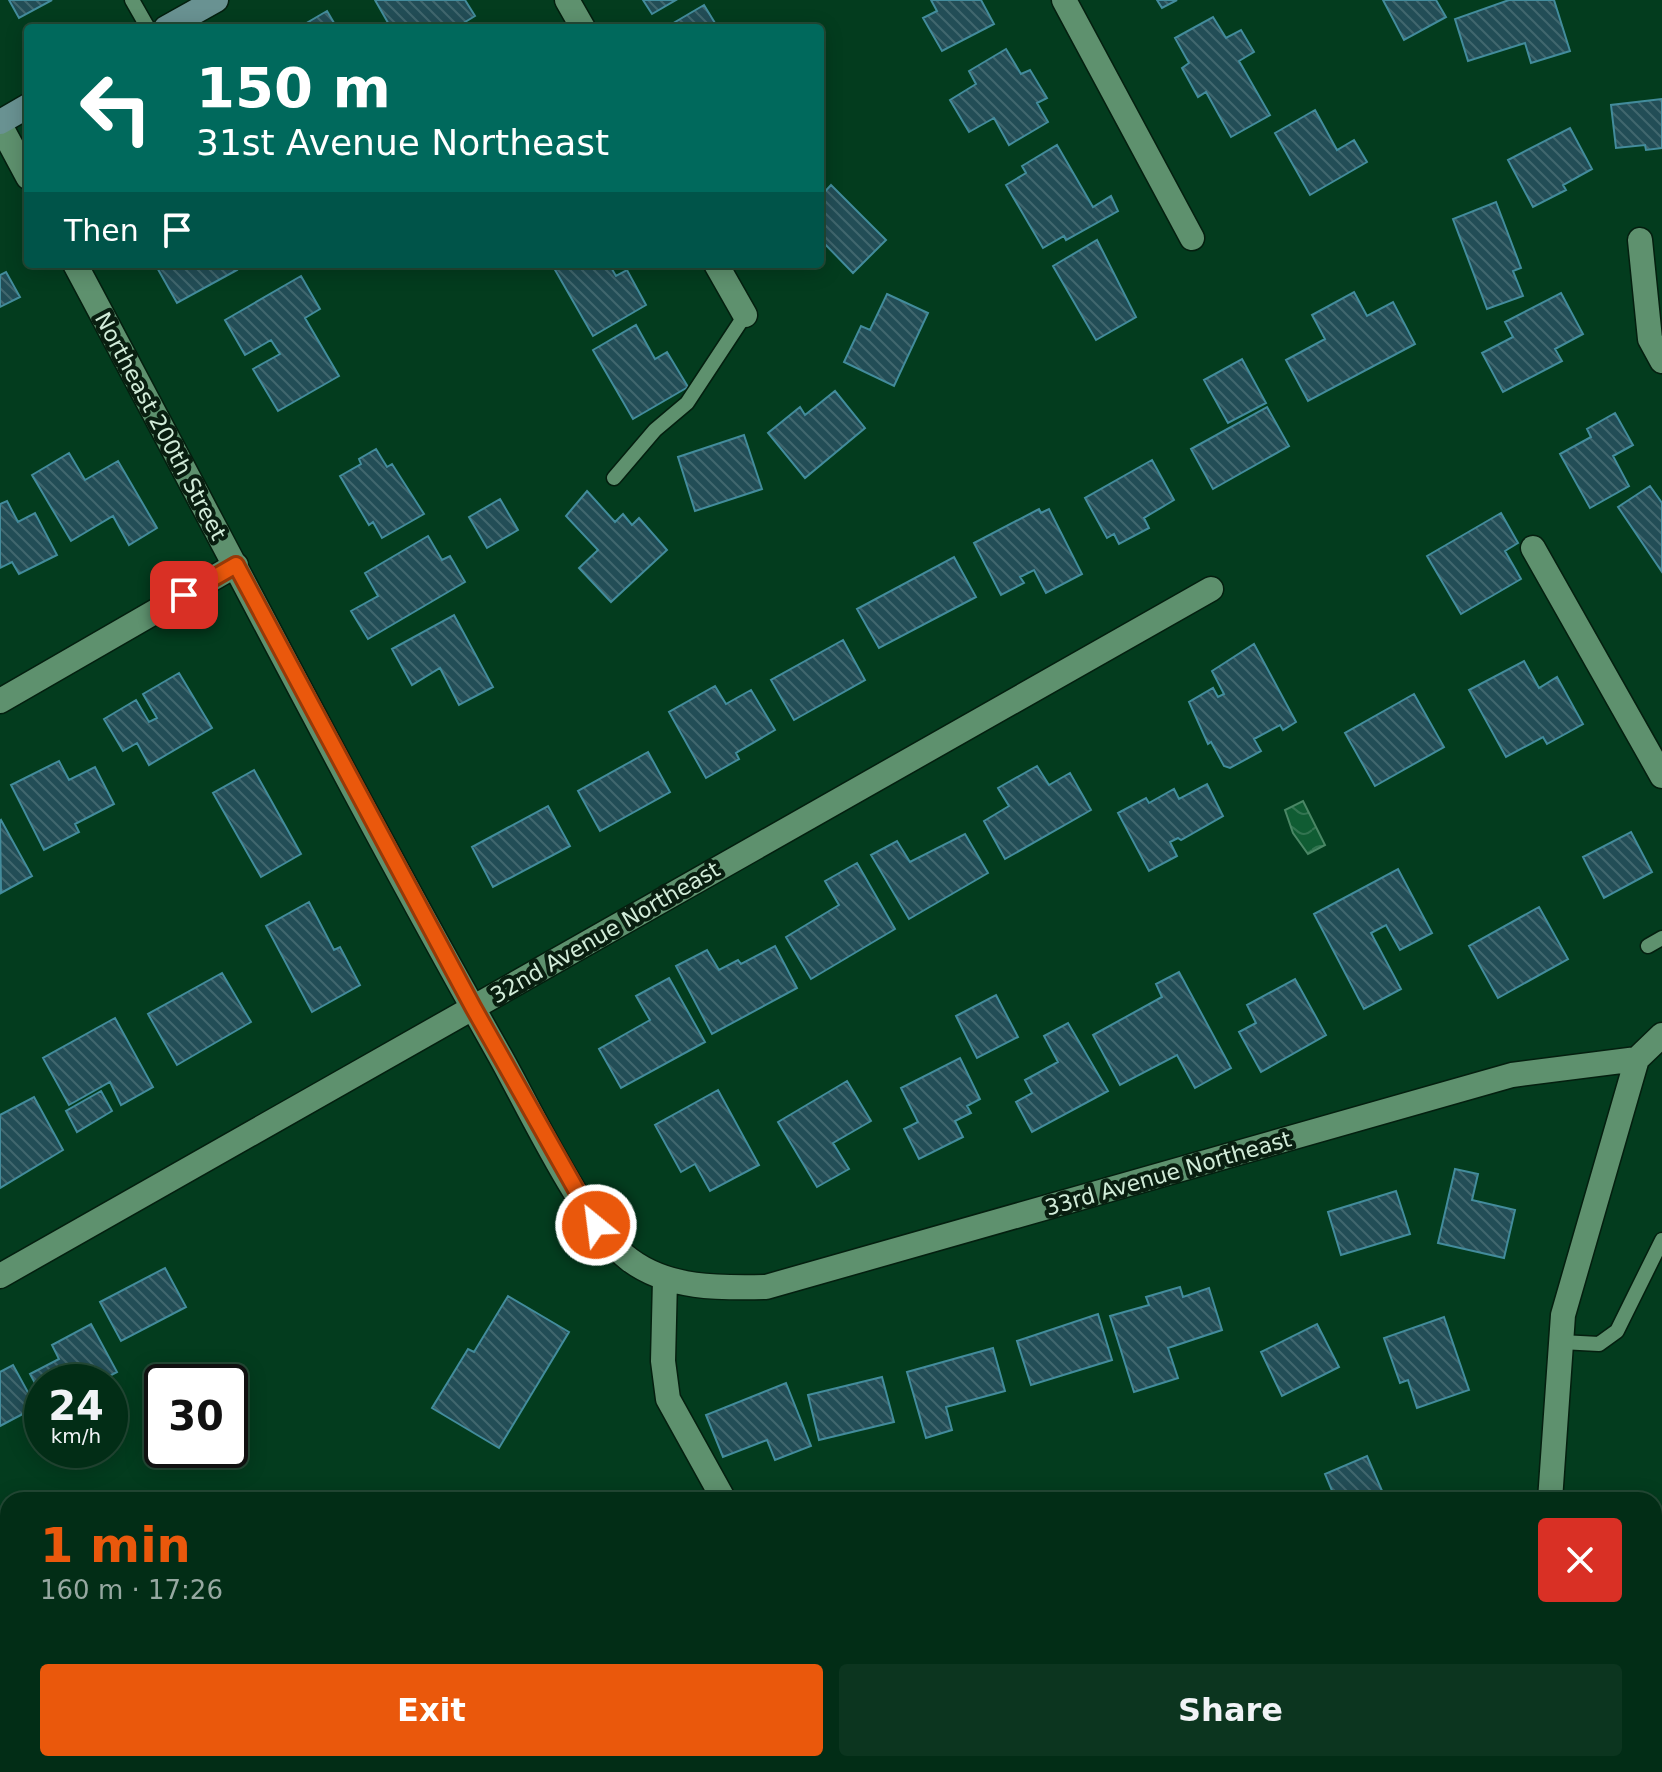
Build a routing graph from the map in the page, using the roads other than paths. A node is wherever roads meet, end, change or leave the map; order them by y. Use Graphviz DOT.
graph roads {
  1 [pos="132,0"];
  2 [pos="216,0"];
  3 [pos="567,0"];
  4 [pos="1064,0"];
  5 [pos="146,24"];
  6 [pos="173,24"];
  7 [pos="581,24"];
  8 [pos="24,109"];
  9 [pos="0,124"];
  10 [pos="24,169"];
  11 [pos="1192,238"];
  12 [pos="1640,240"];
  13 [pos="77,268"];
  14 [pos="718,268"];
  15 [pos="745,315"];
  16 [pos="1662,361"];
  17 [pos="614,478"];
  18 [pos="1533,548"];
  19 [pos="236,565"];
  20 [pos="1211,589"];
  21 [pos="0,701"];
  22 [pos="1662,776"];
  23 [pos="1662,938"];
  24 [pos="1648,946"];
  25 [pos="473,1007"];
  26 [pos="1662,1035"];
  27 [pos="1637,1059"];
  28 [pos="1662,1240"];
  29 [pos="0,1276"];
  30 [pos="665,1280"];
  31 [pos="1561,1342"];
  32 [pos="720,1492"];
  33 [pos="1551,1492"];
  1 -- 5 [label="lane"];
  2 -- 6 [label="street"];
  3 -- 7 [label="street"];
  4 -- 11 [label="street"];
  8 -- 9 [label="street"];
  9 -- 10 [label="street"];
  12 -- 16 [label="street"];
  13 -- 19 [label="street, Northeast 200th Street"];
  14 -- 15 [label="street"];
  15 -- 17 [label="lane"];
  18 -- 22 [label="street"];
  19 -- 21 [label="street"];
  19 -- 25 [label="street, Northeast 200th Street"];
  20 -- 25 [label="street, 32nd Avenue Northeast"];
  23 -- 24 [label="lane"];
  25 -- 29 [label="street, 32nd Avenue Northeast"];
  25 -- 30 [label="street, Northeast 200th Street"];
  26 -- 27 [label="street"];
  27 -- 30 [label="street, 33rd Avenue Northeast"];
  27 -- 31 [label="street"];
  28 -- 31 [label="lane"];
  30 -- 32 [label="street"];
  31 -- 33 [label="street"];
}
